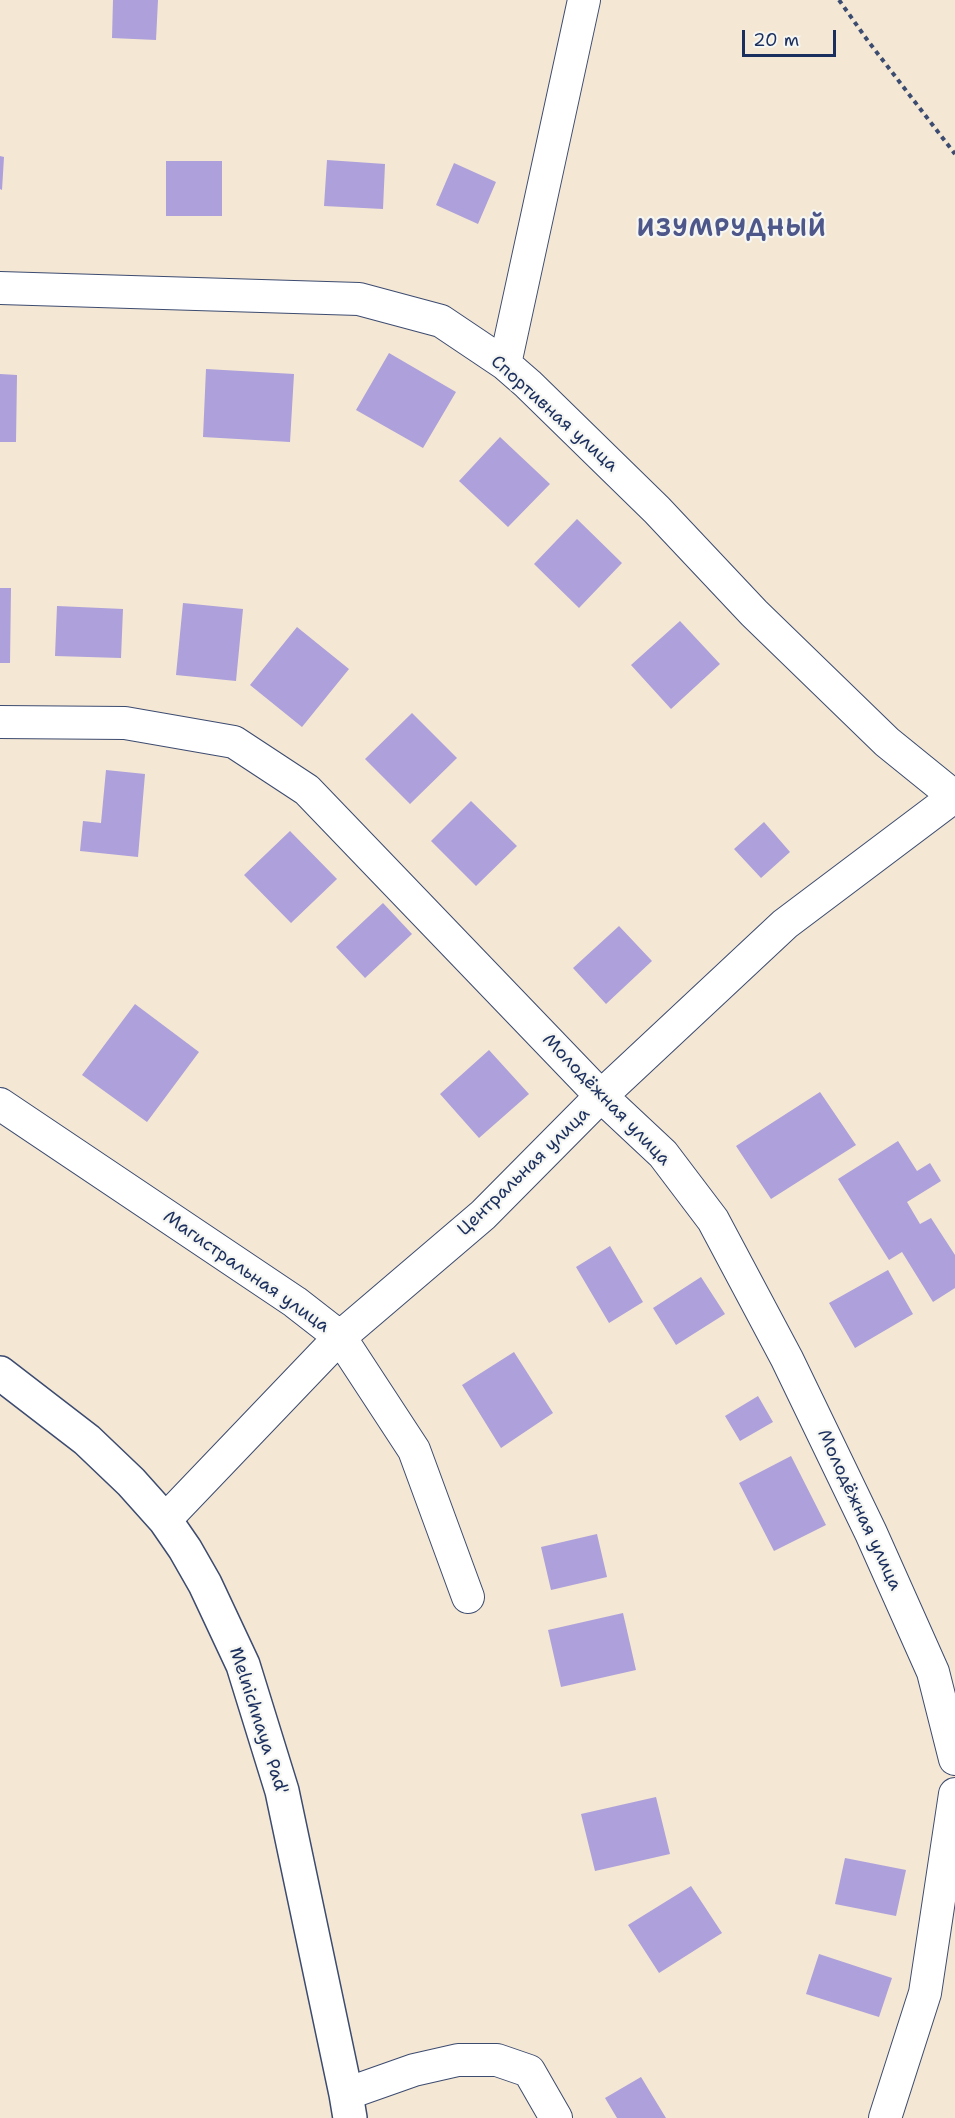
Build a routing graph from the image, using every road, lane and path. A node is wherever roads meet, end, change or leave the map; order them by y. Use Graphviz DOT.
graph roads {
  1 [pos="584,0"];
  2 [pos="839,0"];
  3 [pos="955,154"];
  4 [pos="0,288"];
  5 [pos="505,364"];
  6 [pos="0,722"];
  7 [pos="955,796"];
  8 [pos="602,1096"];
  9 [pos="0,1104"];
  10 [pos="340,1338"];
  11 [pos="0,1373"];
  12 [pos="165,1520"];
  13 [pos="468,1597"];
  14 [pos="955,1759"];
  15 [pos="955,1794"];
  16 [pos="348,2106"];
  17 [pos="556,2118"];
  18 [pos="885,2118"];
  1 -- 5 [label="street"];
  2 -- 3 [label="path"];
  4 -- 5 [label="street, Спортивная улица"];
  5 -- 7 [label="street, Спортивная улица"];
  6 -- 8 [label="street, Молодёжная улица"];
  7 -- 8 [label="street, Центральная улица"];
  8 -- 10 [label="street, Центральная улица"];
  8 -- 14 [label="street, Молодёжная улица"];
  9 -- 10 [label="street, Магистральная улица"];
  10 -- 12 [label="street, Центральная улица"];
  10 -- 13 [label="street, Магистральная улица"];
  11 -- 12 [label="street, Melnichnaya Pad'"];
  12 -- 16 [label="street, Melnichnaya Pad'"];
  15 -- 18 [label="street"];
  16 -- 17 [label="street"];
}
